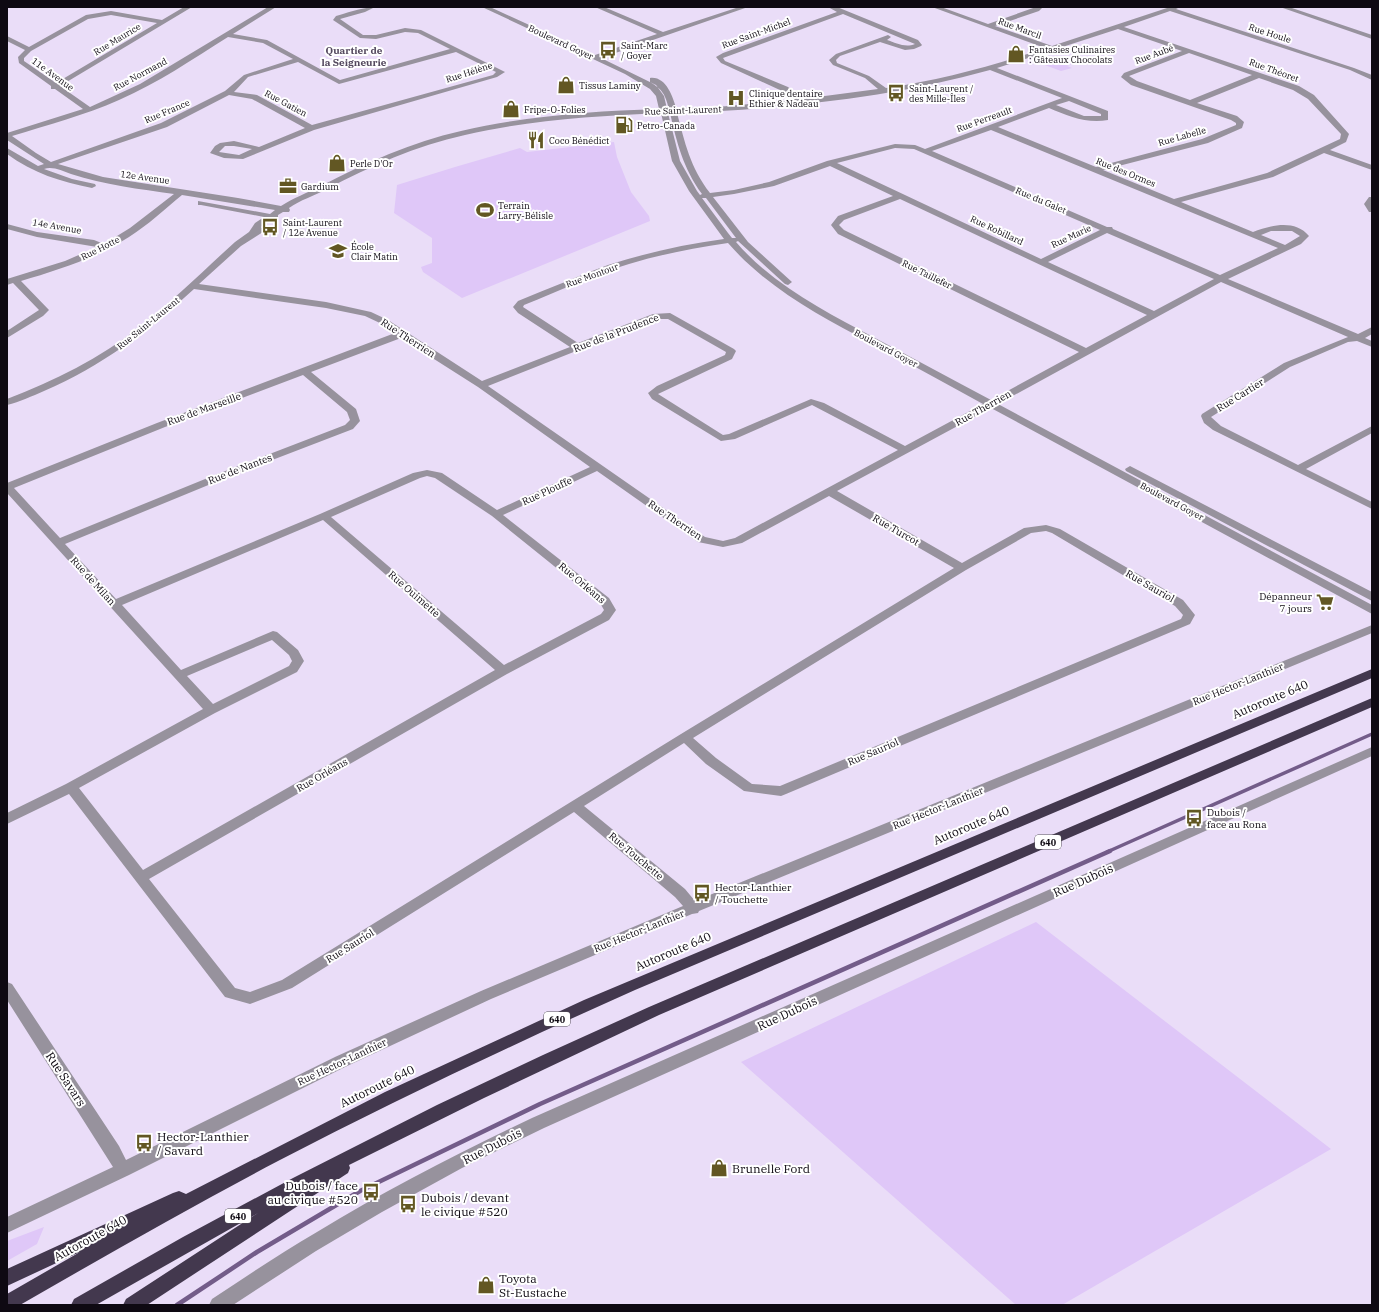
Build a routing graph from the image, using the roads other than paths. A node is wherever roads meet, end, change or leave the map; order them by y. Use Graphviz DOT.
graph roads {
  1 [pos="189,7"];
  2 [pos="273,7"];
  3 [pos="368,7"];
  4 [pos="485,7"];
  5 [pos="496,7"];
  6 [pos="598,7"];
  7 [pos="745,7"];
  8 [pos="831,7"];
  9 [pos="935,7"];
  10 [pos="1040,7"];
  11 [pos="1162,7"];
  12 [pos="1283,7"];
  13 [pos="719,8"];
  14 [pos="1174,8"];
  15 [pos="730,12"];
  16 [pos="843,12"];
  17 [pos="163,22"];
  18 [pos="988,26"];
  19 [pos="1119,27"];
  20 [pos="899,34"];
  21 [pos="228,35"];
  22 [pos="664,35"];
  23 [pos="1372,37"];
  24 [pos="7,38"];
  25 [pos="881,40"];
  26 [pos="1053,49"];
  27 [pos="29,50"];
  28 [pos="455,50"];
  29 [pos="1189,51"];
  30 [pos="598,57"];
  31 [pos="298,60"];
  32 [pos="990,68"];
  33 [pos="1126,74"];
  34 [pos="1259,75"];
  35 [pos="1372,78"];
  36 [pos="54,87"];
  37 [pos="885,91"];
  38 [pos="228,92"];
  39 [pos="1069,98"];
  40 [pos="800,102"];
  41 [pos="1192,102"];
  42 [pos="1049,106"];
  43 [pos="89,110"];
  44 [pos="664,111"];
  45 [pos="674,111"];
  46 [pos="991,127"];
  47 [pos="311,128"];
  48 [pos="7,136"];
  49 [pos="259,149"];
  50 [pos="7,150"];
  51 [pos="1324,150"];
  52 [pos="926,151"];
  53 [pos="830,163"];
  54 [pos="50,164"];
  55 [pos="1372,168"];
  56 [pos="37,169"];
  57 [pos="1095,170"];
  58 [pos="181,192"];
  59 [pos="708,195"];
  60 [pos="697,196"];
  61 [pos="900,196"];
  62 [pos="173,198"];
  63 [pos="1372,199"];
  64 [pos="1174,202"];
  65 [pos="285,210"];
  66 [pos="1372,210"];
  67 [pos="274,217"];
  68 [pos="7,226"];
  69 [pos="1109,229"];
  70 [pos="1253,235"];
  71 [pos="740,239"];
  72 [pos="730,241"];
  73 [pos="104,247"];
  74 [pos="1285,248"];
  75 [pos="1041,262"];
  76 [pos="1222,278"];
  77 [pos="11,281"];
  78 [pos="192,286"];
  79 [pos="1156,315"];
  80 [pos="1372,330"];
  81 [pos="402,334"];
  82 [pos="7,335"];
  83 [pos="1358,338"];
  84 [pos="1372,344"];
  85 [pos="576,347"];
  86 [pos="1087,352"];
  87 [pos="305,372"];
  88 [pos="481,385"];
  89 [pos="7,402"];
  90 [pos="995,402"];
  91 [pos="1372,429"];
  92 [pos="906,450"];
  93 [pos="598,468"];
  94 [pos="1298,469"];
  95 [pos="7,487"];
  96 [pos="829,491"];
  97 [pos="1372,506"];
  98 [pos="496,514"];
  99 [pos="324,516"];
  100 [pos="58,543"];
  101 [pos="962,568"];
  102 [pos="1372,597"];
  103 [pos="114,604"];
  104 [pos="1372,610"];
  105 [pos="1372,629"];
  106 [pos="503,671"];
  107 [pos="1372,673"];
  108 [pos="179,675"];
  109 [pos="1372,702"];
  110 [pos="210,710"];
  111 [pos="684,737"];
  112 [pos="1372,752"];
  113 [pos="71,787"];
  114 [pos="576,806"];
  115 [pos="7,819"];
  116 [pos="142,877"];
  117 [pos="693,909"];
  118 [pos="7,988"];
  119 [pos="399,1132"];
  120 [pos="312,1136"];
  121 [pos="123,1170"];
  122 [pos="7,1225"];
  123 [pos="7,1278"];
  124 [pos="7,1303"];
  125 [pos="80,1305"];
  126 [pos="132,1305"];
  127 [pos="218,1305"];
  1 -- 17 [label="street, Rue Maurice"];
  2 -- 21 [label="street, Rue Normand"];
  3 -- 28 [label="street, Rue Hélène"];
  4 -- 30 [label="street, Boulevard Goyer"];
  5 -- 30 [label="street, Boulevard Goyer"];
  6 -- 22 [label="street"];
  7 -- 15 [label="street"];
  8 -- 16 [label="street"];
  9 -- 18 [label="street, Rue Marcil"];
  10 -- 18 [label="street"];
  11 -- 14 [label="street, Rue Houle"];
  12 -- 23 [label="street"];
  13 -- 15 [label="street"];
  14 -- 19 [label="street, Rue Saint-Laurent"];
  14 -- 35 [label="street, Rue Houle"];
  15 -- 22 [label="street"];
  16 -- 20 [label="street"];
  16 -- 40 [label="street, Rue Saint-Michel"];
  17 -- 27 [label="street"];
  17 -- 36 [label="street, Rue Maurice"];
  18 -- 26 [label="street, Rue Marcil"];
  19 -- 26 [label="street, Rue Saint-Laurent"];
  19 -- 29 [label="street, Rue Théoret"];
  20 -- 25 [label="street"];
  20 -- 25 [label="street"];
  21 -- 31 [label="street"];
  21 -- 43 [label="street, Rue Normand"];
  22 -- 30 [label="street"];
  24 -- 27 [label="street, 11e Avenue"];
  25 -- 37 [label="street"];
  26 -- 32 [label="street, Rue Saint-Laurent"];
  27 -- 36 [label="street, 11e Avenue"];
  28 -- 31 [label="street"];
  28 -- 47 [label="street, Rue Hélène"];
  29 -- 33 [label="street, Rue Aubé"];
  29 -- 34 [label="street, Rue Théoret"];
  30 -- 44 [label="street, Boulevard Goyer"];
  30 -- 45 [label="street, Boulevard Goyer"];
  31 -- 38 [label="street, Rue France"];
  32 -- 37 [label="street, Rue Saint-Laurent"];
  32 -- 39 [label="street"];
  33 -- 41 [label="street, Rue Labelle"];
  34 -- 41 [label="street"];
  34 -- 51 [label="street, Rue Théoret"];
  36 -- 43 [label="street, 11e Avenue"];
  37 -- 40 [label="street, Rue Saint-Laurent"];
  38 -- 47 [label="street, Rue Gatien"];
  38 -- 54 [label="street, Rue France"];
  39 -- 42 [label="street, Rue Perreault"];
  39 -- 42 [label="street"];
  40 -- 45 [label="street, Rue Saint-Laurent"];
  41 -- 57 [label="street, Rue Labelle"];
  42 -- 46 [label="street, Rue Perreault"];
  43 -- 48 [label="street, Rue Normand"];
  44 -- 45 [label="street, Rue Saint-Laurent"];
  44 -- 60 [label="street, Boulevard Goyer"];
  44 -- 65 [label="street, Rue Saint-Laurent"];
  45 -- 59 [label="street, Boulevard Goyer"];
  46 -- 52 [label="street, Rue Perreault"];
  46 -- 57 [label="street, Rue des Ormes"];
  47 -- 49 [label="street, Rue Hélène"];
  48 -- 54 [label="street, 12e Avenue"];
  50 -- 56 [label="street, 12e Avenue"];
  51 -- 55 [label="street"];
  51 -- 64 [label="street, Rue Théoret"];
  52 -- 53 [label="street, Rue du Galet"];
  52 -- 69 [label="street, Rue du Galet"];
  53 -- 59 [label="street, Rue du Galet"];
  53 -- 61 [label="street, Rue Robillard"];
  54 -- 56 [label="street, Rue France"];
  54 -- 58 [label="street, 12e Avenue"];
  56 -- 62 [label="street, 12e Avenue"];
  57 -- 64 [label="street, Rue des Ormes"];
  58 -- 62 [label="street, Rue Hotte"];
  58 -- 65 [label="street, 12e Avenue"];
  59 -- 60 [label="street, Rue du Galet"];
  59 -- 71 [label="street, Boulevard Goyer"];
  60 -- 72 [label="street, Boulevard Goyer"];
  61 -- 75 [label="street, Rue Robillard"];
  61 -- 86 [label="street, Rue Taillefer"];
  62 -- 67 [label="street, 12e Avenue"];
  62 -- 73 [label="street, Rue Hotte"];
  63 -- 66 [label="street"];
  64 -- 70 [label="street, Rue des Ormes"];
  65 -- 67 [label="street, Rue Saint-Laurent"];
  67 -- 78 [label="street, Rue Saint-Laurent"];
  68 -- 73 [label="street, 14e Avenue"];
  69 -- 75 [label="street, Rue Marie"];
  69 -- 76 [label="street, Rue du Galet"];
  70 -- 74 [label="street, Rue des Ormes"];
  70 -- 74 [label="street"];
  71 -- 72 [label="street, Rue Montour"];
  71 -- 90 [label="street, Boulevard Goyer"];
  72 -- 85 [label="street, Rue Montour"];
  72 -- 90 [label="street, Boulevard Goyer"];
  73 -- 77 [label="street, Rue Hotte"];
  74 -- 76 [label="street"];
  75 -- 79 [label="street, Rue Robillard"];
  76 -- 79 [label="street, Rue Therrien"];
  76 -- 83 [label="street, Rue du Galet"];
  77 -- 82 [label="street"];
  78 -- 81 [label="street, Rue Therrien"];
  78 -- 89 [label="street, Rue Saint-Laurent"];
  79 -- 86 [label="street, Rue Therrien"];
  80 -- 83 [label="street, Rue Cartier"];
  81 -- 87 [label="street, Rue de Marseille"];
  81 -- 88 [label="street, Rue Therrien"];
  83 -- 84 [label="street, Rue du Galet"];
  83 -- 94 [label="street, Rue Cartier"];
  85 -- 88 [label="street, Rue de la Prudence"];
  85 -- 92 [label="street, Rue de la Prudence"];
  86 -- 90 [label="street, Rue Therrien"];
  87 -- 95 [label="street, Rue de Marseille"];
  87 -- 100 [label="street, Rue de Nantes"];
  88 -- 93 [label="street, Rue Therrien"];
  90 -- 92 [label="street, Rue Therrien"];
  90 -- 102 [label="street, Boulevard Goyer"];
  90 -- 104 [label="street, Boulevard Goyer"];
  91 -- 94 [label="street"];
  92 -- 96 [label="street, Rue Therrien"];
  93 -- 96 [label="street, Rue Therrien"];
  93 -- 98 [label="street, Rue Plouffe"];
  94 -- 97 [label="street"];
  95 -- 100 [label="street, Rue de Milan"];
  96 -- 101 [label="street, Rue Turcot"];
  98 -- 99 [label="street, Rue Orléans"];
  98 -- 106 [label="street, Rue Orléans"];
  99 -- 103 [label="street, Rue Orléans"];
  99 -- 106 [label="street, Rue Ouimette"];
  100 -- 103 [label="street, Rue de Milan"];
  101 -- 111 [label="street, Rue Sauriol"];
  101 -- 111 [label="street, Rue Sauriol"];
  103 -- 108 [label="street, Rue de Milan"];
  105 -- 117 [label="street, Rue Hector-Lanthier"];
  106 -- 116 [label="street, Rue Orléans"];
  107 -- 120 [label="highway, Autoroute 640 / 640"];
  108 -- 110 [label="street, Rue de Milan"];
  108 -- 110 [label="street"];
  109 -- 119 [label="highway, 640"];
  110 -- 113 [label="street"];
  111 -- 114 [label="street, Rue Sauriol"];
  112 -- 127 [label="street, Rue Dubois"];
  113 -- 115 [label="street"];
  113 -- 116 [label="street, Rue Sauriol"];
  114 -- 116 [label="street, Rue Sauriol"];
  114 -- 117 [label="street, Rue Touchette"];
  117 -- 121 [label="street, Rue Hector-Lanthier"];
  118 -- 121 [label="street, Rue Savars"];
  119 -- 125 [label="highway, 640"];
  119 -- 126 [label="highway"];
  120 -- 123 [label="highway"];
  120 -- 124 [label="highway, Autoroute 640 / 640"];
  121 -- 122 [label="street, Rue Hector-Lanthier"];
}
